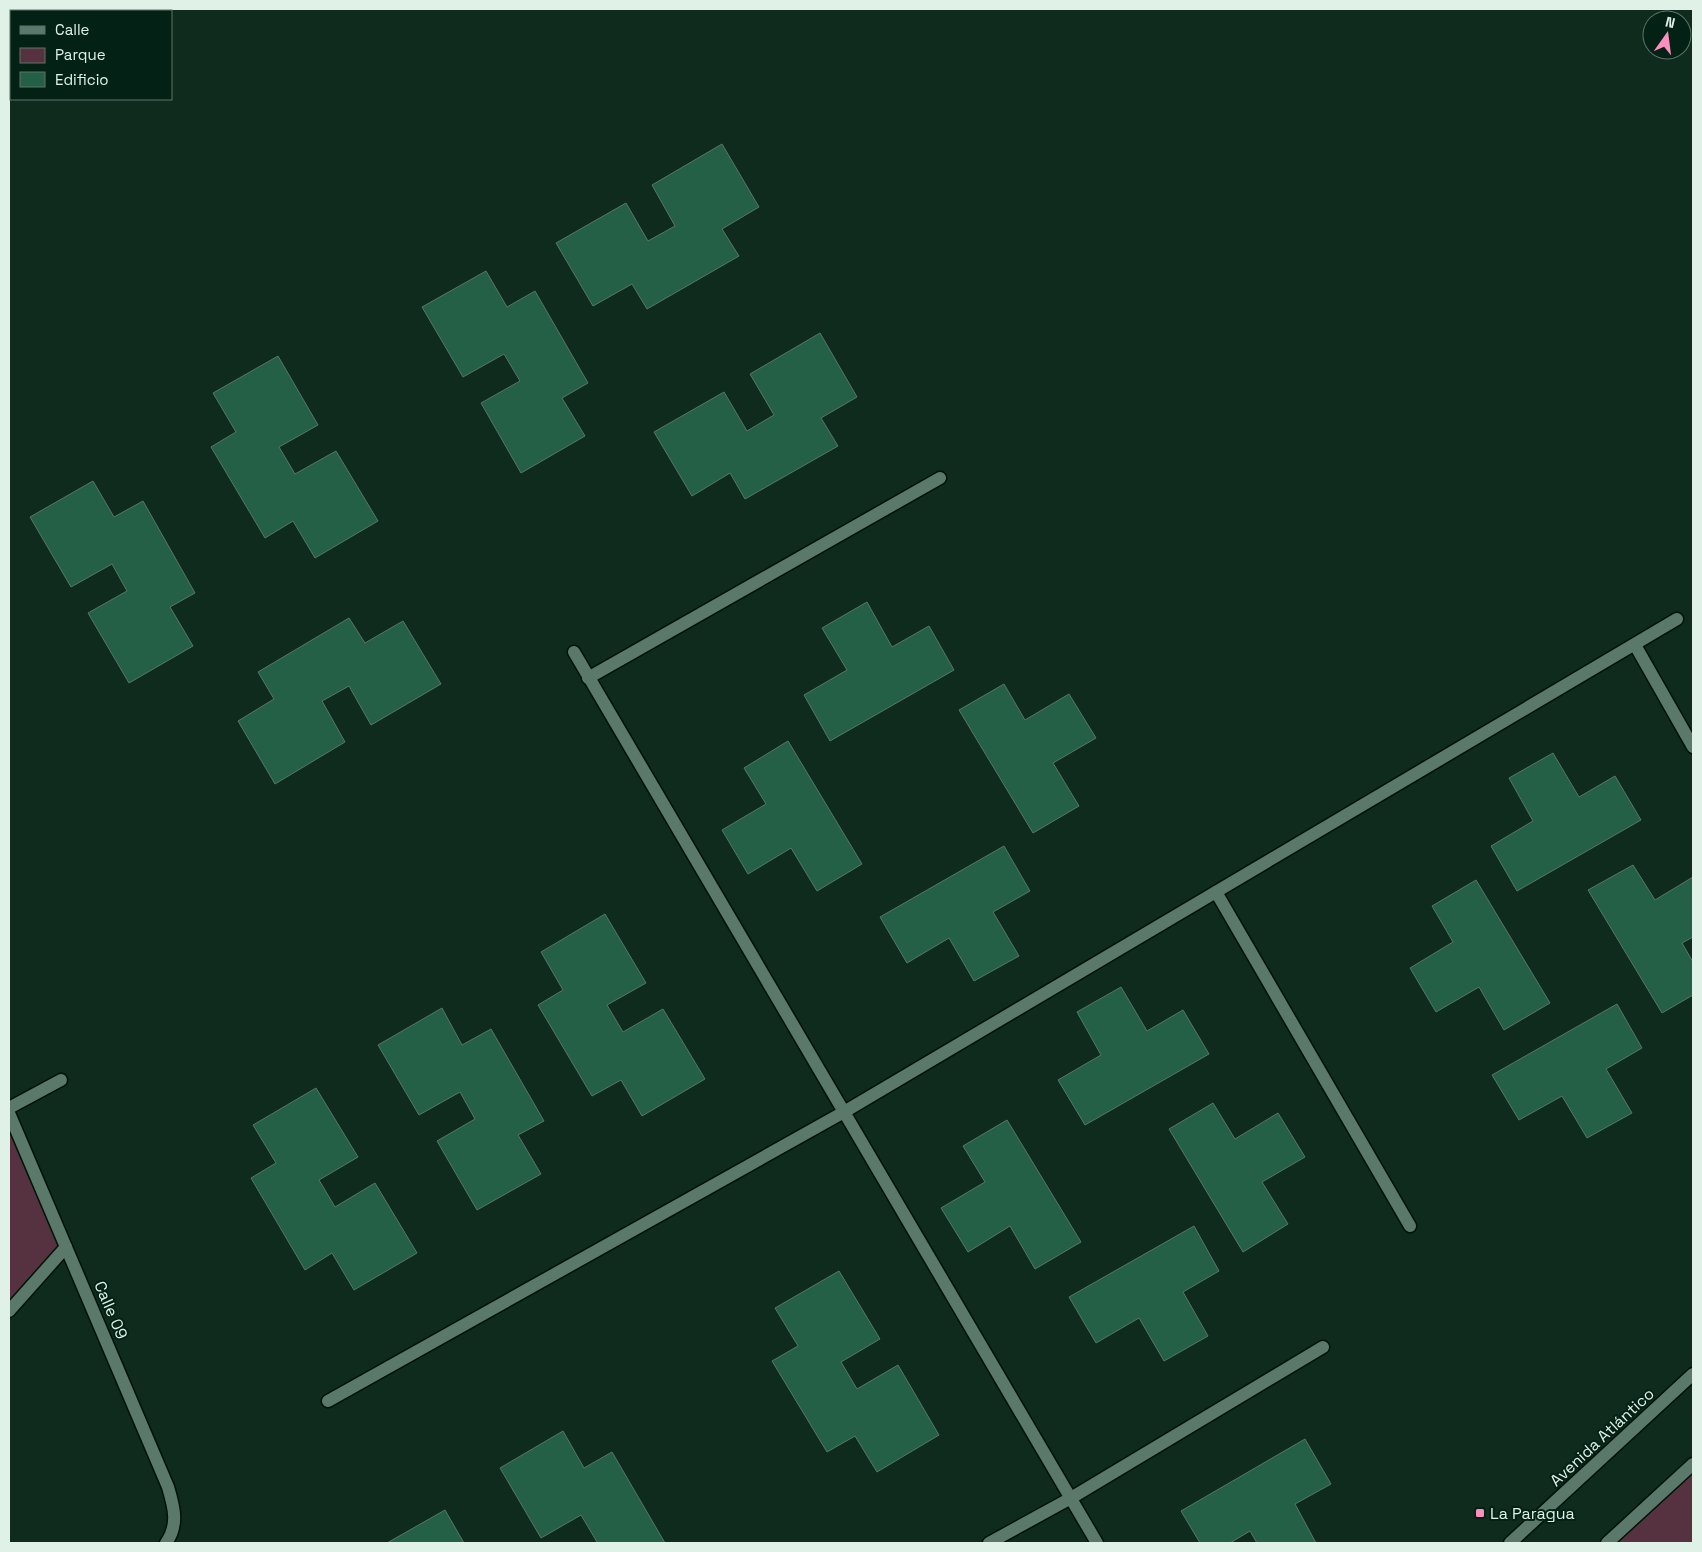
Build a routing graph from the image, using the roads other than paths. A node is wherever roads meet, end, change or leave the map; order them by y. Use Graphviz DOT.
graph roads {
  1 [pos="940,478"];
  2 [pos="1677,619"];
  3 [pos="1635,644"];
  4 [pos="574,652"];
  5 [pos="588,678"];
  6 [pos="1693,747"];
  7 [pos="1216,892"];
  8 [pos="61,1080"];
  9 [pos="9,1108"];
  10 [pos="844,1112"];
  11 [pos="9,1113"];
  12 [pos="1410,1226"];
  13 [pos="66,1247"];
  14 [pos="9,1311"];
  15 [pos="1323,1347"];
  16 [pos="1693,1374"];
  17 [pos="328,1401"];
  18 [pos="1693,1464"];
  19 [pos="1071,1498"];
  20 [pos="166,1543"];
  21 [pos="989,1543"];
  22 [pos="1098,1543"];
  23 [pos="1510,1543"];
  24 [pos="1607,1543"];
  1 -- 5 [label="street"];
  2 -- 3 [label="street"];
  3 -- 6 [label="street"];
  3 -- 7 [label="street"];
  4 -- 5 [label="street"];
  5 -- 10 [label="street"];
  7 -- 10 [label="street"];
  7 -- 12 [label="street"];
  8 -- 9 [label="street"];
  10 -- 17 [label="street"];
  10 -- 19 [label="street"];
  11 -- 13 [label="street, Calle 09"];
  13 -- 14 [label="street"];
  13 -- 20 [label="street, Calle 09"];
  15 -- 19 [label="street"];
  16 -- 23 [label="street, Avenida Atlántico"];
  18 -- 24 [label="street"];
  19 -- 21 [label="street"];
  19 -- 22 [label="street"];
}
